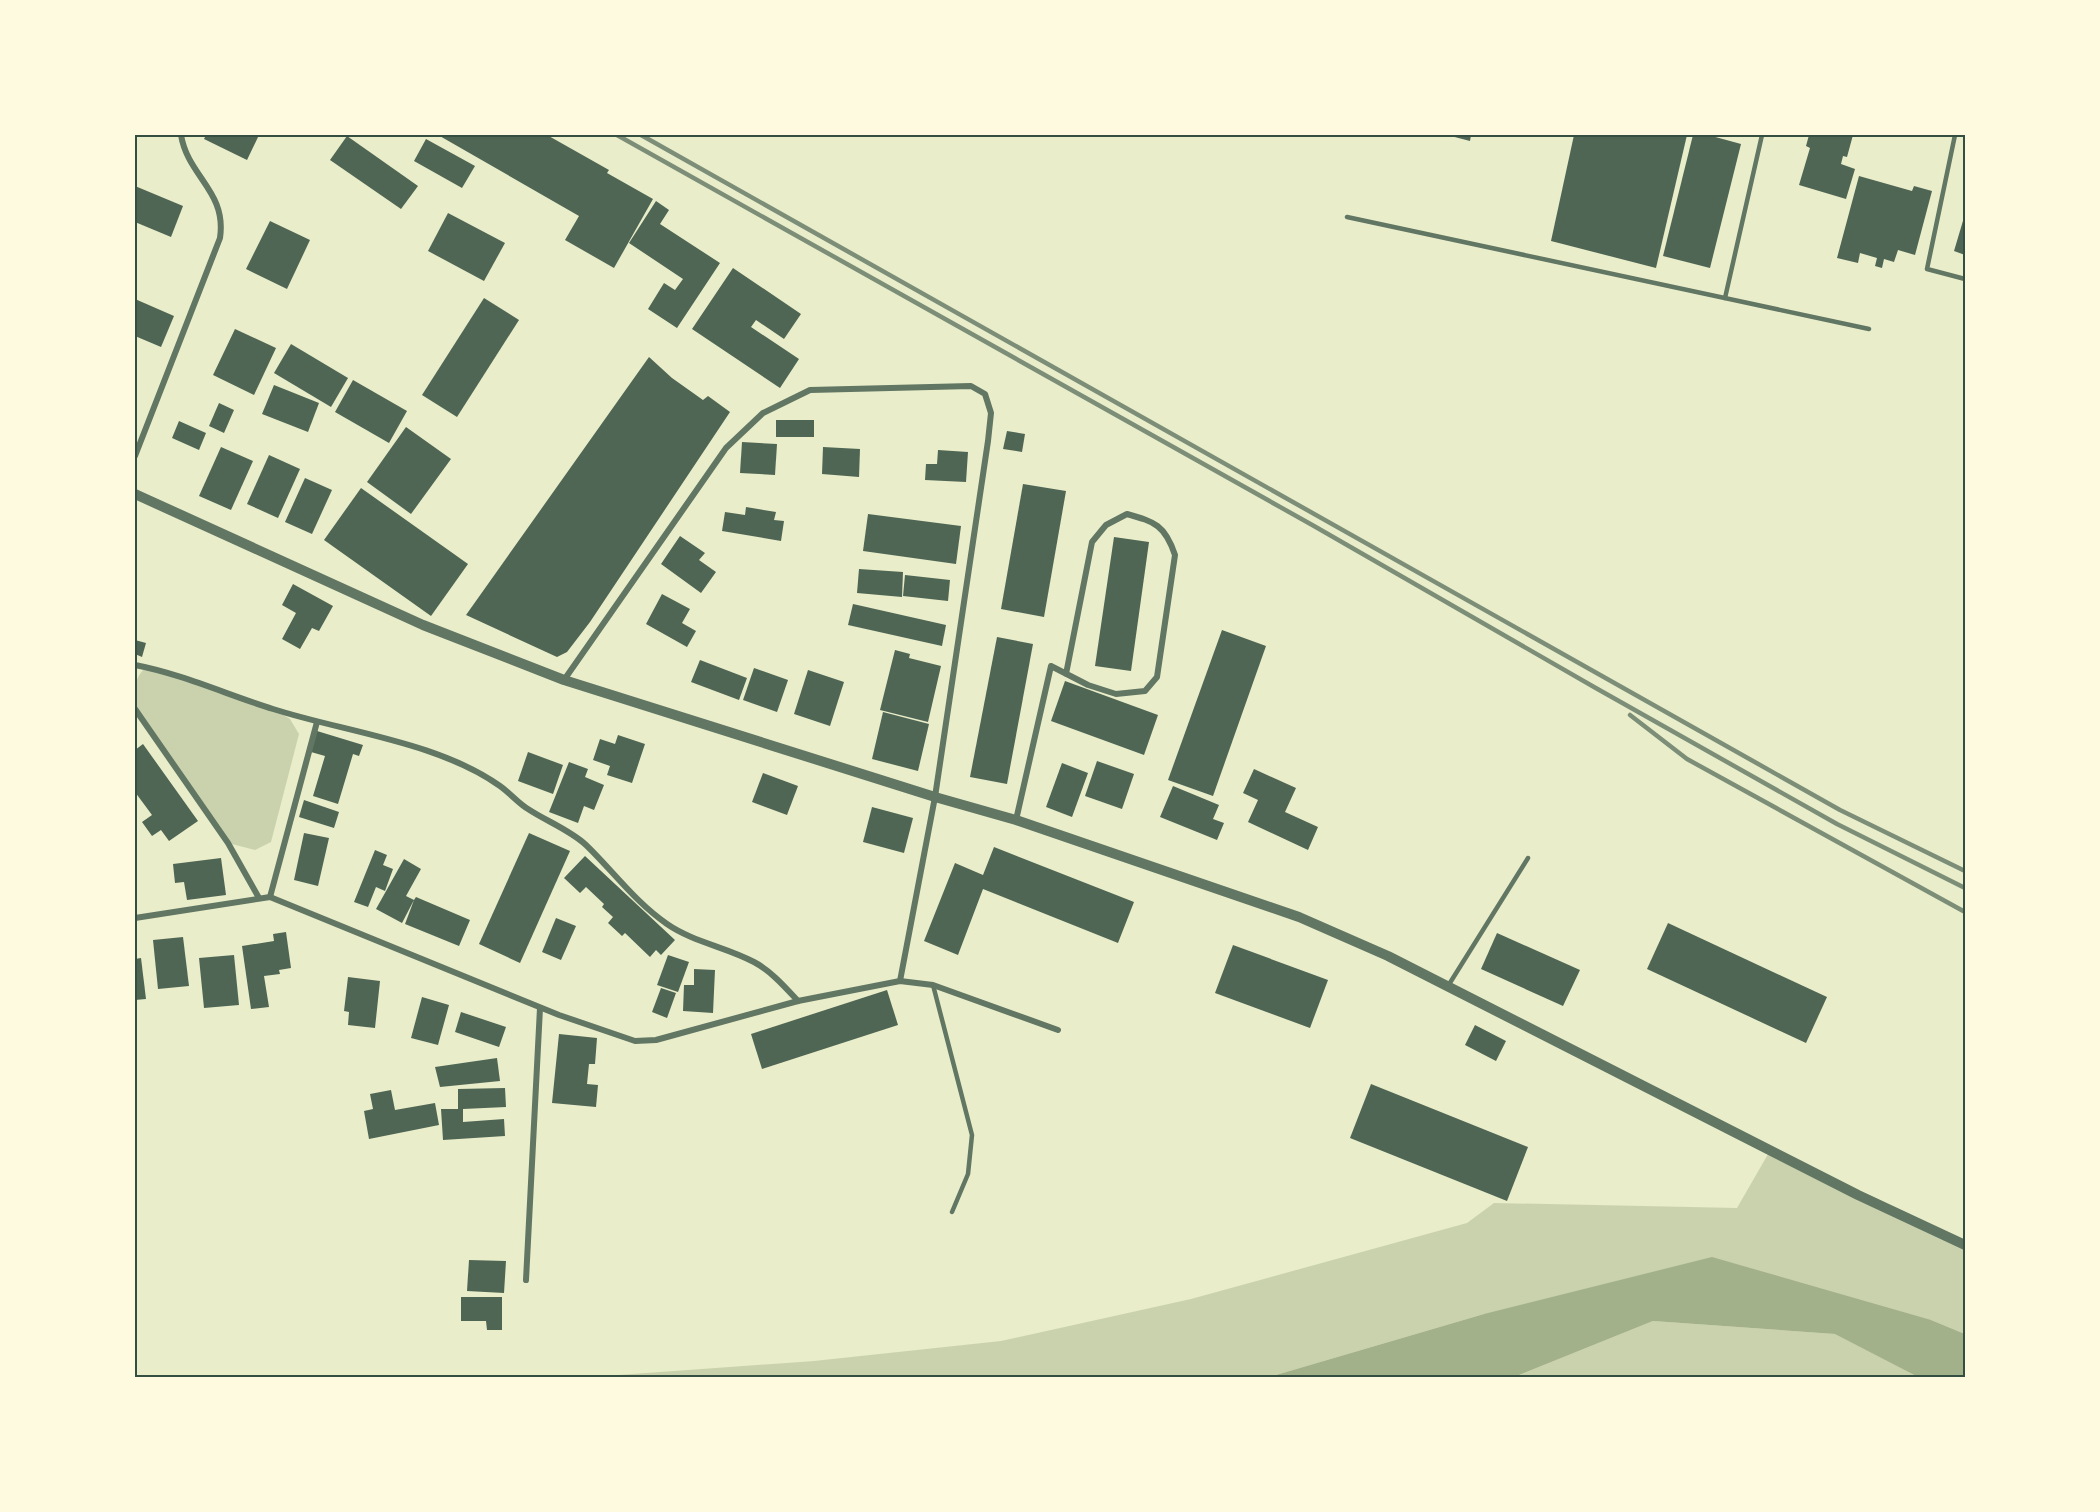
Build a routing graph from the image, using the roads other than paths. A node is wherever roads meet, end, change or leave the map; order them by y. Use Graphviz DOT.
graph roads {
  1 [pos="181,135"];
  2 [pos="1762,135"];
  3 [pos="1955,135"];
  4 [pos="1347,217"];
  5 [pos="1965,279"];
  6 [pos="1725,298"];
  7 [pos="1869,329"];
  8 [pos="135,456"];
  9 [pos="135,494"];
  10 [pos="135,665"];
  11 [pos="1066,674"];
  12 [pos="564,680"];
  13 [pos="135,709"];
  14 [pos="317,722"];
  15 [pos="935,797"];
  16 [pos="1016,820"];
  17 [pos="1528,858"];
  18 [pos="270,897"];
  19 [pos="259,898"];
  20 [pos="135,918"];
  21 [pos="900,981"];
  22 [pos="933,985"];
  23 [pos="1448,986"];
  24 [pos="798,1001"];
  25 [pos="540,1008"];
  26 [pos="1058,1030"];
  27 [pos="952,1212"];
  28 [pos="1965,1245"];
  29 [pos="526,1280"];
  1 -- 8 [label="street"];
  2 -- 6 [label="lane"];
  3 -- 5 [label="lane"];
  4 -- 6 [label="lane"];
  6 -- 7 [label="lane"];
  9 -- 12 [label="street"];
  10 -- 14 [label="street"];
  11 -- 11 [label="street"];
  11 -- 16 [label="street"];
  12 -- 15 [label="street"];
  12 -- 15 [label="street"];
  13 -- 19 [label="street"];
  14 -- 18 [label="street"];
  14 -- 24 [label="street"];
  15 -- 16 [label="street"];
  15 -- 21 [label="street"];
  16 -- 23 [label="street"];
  17 -- 23 [label="lane"];
  18 -- 19 [label="street"];
  18 -- 25 [label="street"];
  19 -- 20 [label="street"];
  21 -- 22 [label="street"];
  21 -- 24 [label="street"];
  22 -- 26 [label="street"];
  22 -- 27 [label="lane"];
  23 -- 28 [label="street"];
  24 -- 25 [label="street"];
  25 -- 29 [label="street"];
}
